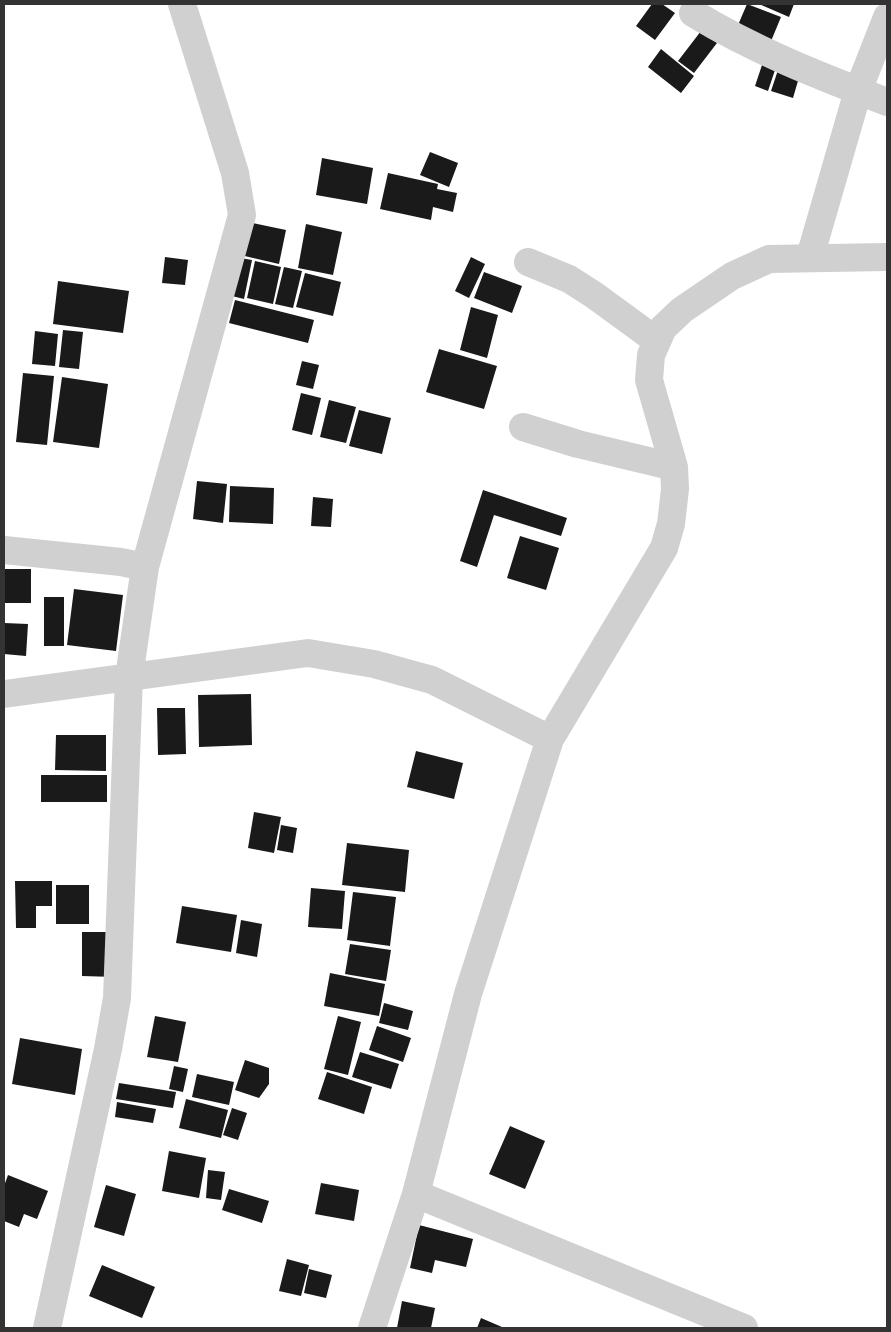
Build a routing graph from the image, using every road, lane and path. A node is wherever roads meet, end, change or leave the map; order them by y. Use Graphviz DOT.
graph roads {
  1 [pos="182,4"];
  2 [pos="693,13"];
  3 [pos="887,17"];
  4 [pos="858,91"];
  5 [pos="887,102"];
  6 [pos="887,256"];
  7 [pos="810,257"];
  8 [pos="528,262"];
  9 [pos="657,341"];
  10 [pos="524,427"];
  11 [pos="674,467"];
  12 [pos="4,550"];
  13 [pos="145,567"];
  14 [pos="129,677"];
  15 [pos="4,694"];
  16 [pos="550,739"];
  17 [pos="416,1194"];
  18 [pos="47,1328"];
  19 [pos="372,1328"];
  20 [pos="744,1328"];
  1 -- 13 [label="street"];
  2 -- 4 [label="street"];
  3 -- 4 [label="street"];
  4 -- 5 [label="street"];
  4 -- 7 [label="street"];
  6 -- 7 [label="street"];
  7 -- 9 [label="street"];
  8 -- 9 [label="street"];
  9 -- 11 [label="street"];
  10 -- 11 [label="street"];
  11 -- 16 [label="street"];
  12 -- 13 [label="street"];
  13 -- 14 [label="street"];
  14 -- 15 [label="street"];
  14 -- 16 [label="street"];
  14 -- 18 [label="street"];
  16 -- 17 [label="street"];
  17 -- 19 [label="street"];
  17 -- 20 [label="street"];
}
